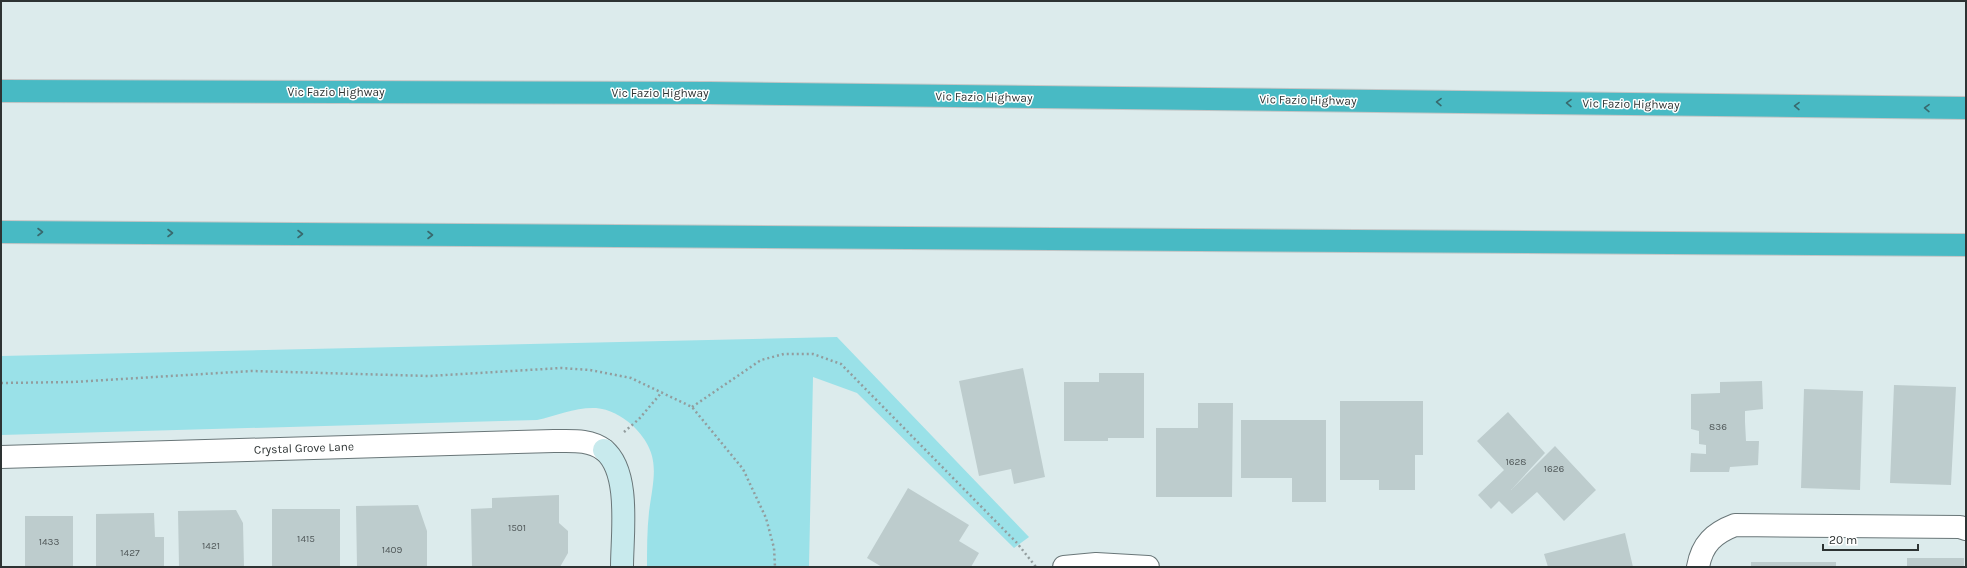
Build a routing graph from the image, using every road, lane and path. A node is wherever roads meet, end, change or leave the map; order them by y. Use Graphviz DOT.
graph roads {
  1 [pos="1,91"];
  2 [pos="1966,108"];
  3 [pos="1,232"];
  4 [pos="1966,245"];
  5 [pos="1,383"];
  6 [pos="662,392"];
  7 [pos="692,407"];
  8 [pos="604,450"];
  9 [pos="1,458"];
  10 [pos="1966,529"];
  11 [pos="622,567"];
  12 [pos="775,567"];
  13 [pos="1036,567"];
  14 [pos="1064,567"];
  15 [pos="1148,567"];
  16 [pos="1698,567"];
  2 -- 1 [label="highway, Vic Fazio Highway, one-way"];
  3 -- 4 [label="highway, one-way"];
  5 -- 6 [label="path"];
  6 -- 7 [label="path"];
  6 -- 8 [label="path"];
  7 -- 12 [label="path"];
  7 -- 13 [label="path"];
  8 -- 9 [label="street, Crystal Grove Lane"];
  8 -- 11 [label="street"];
  10 -- 16 [label="street"];
  14 -- 15 [label="street"];
}
